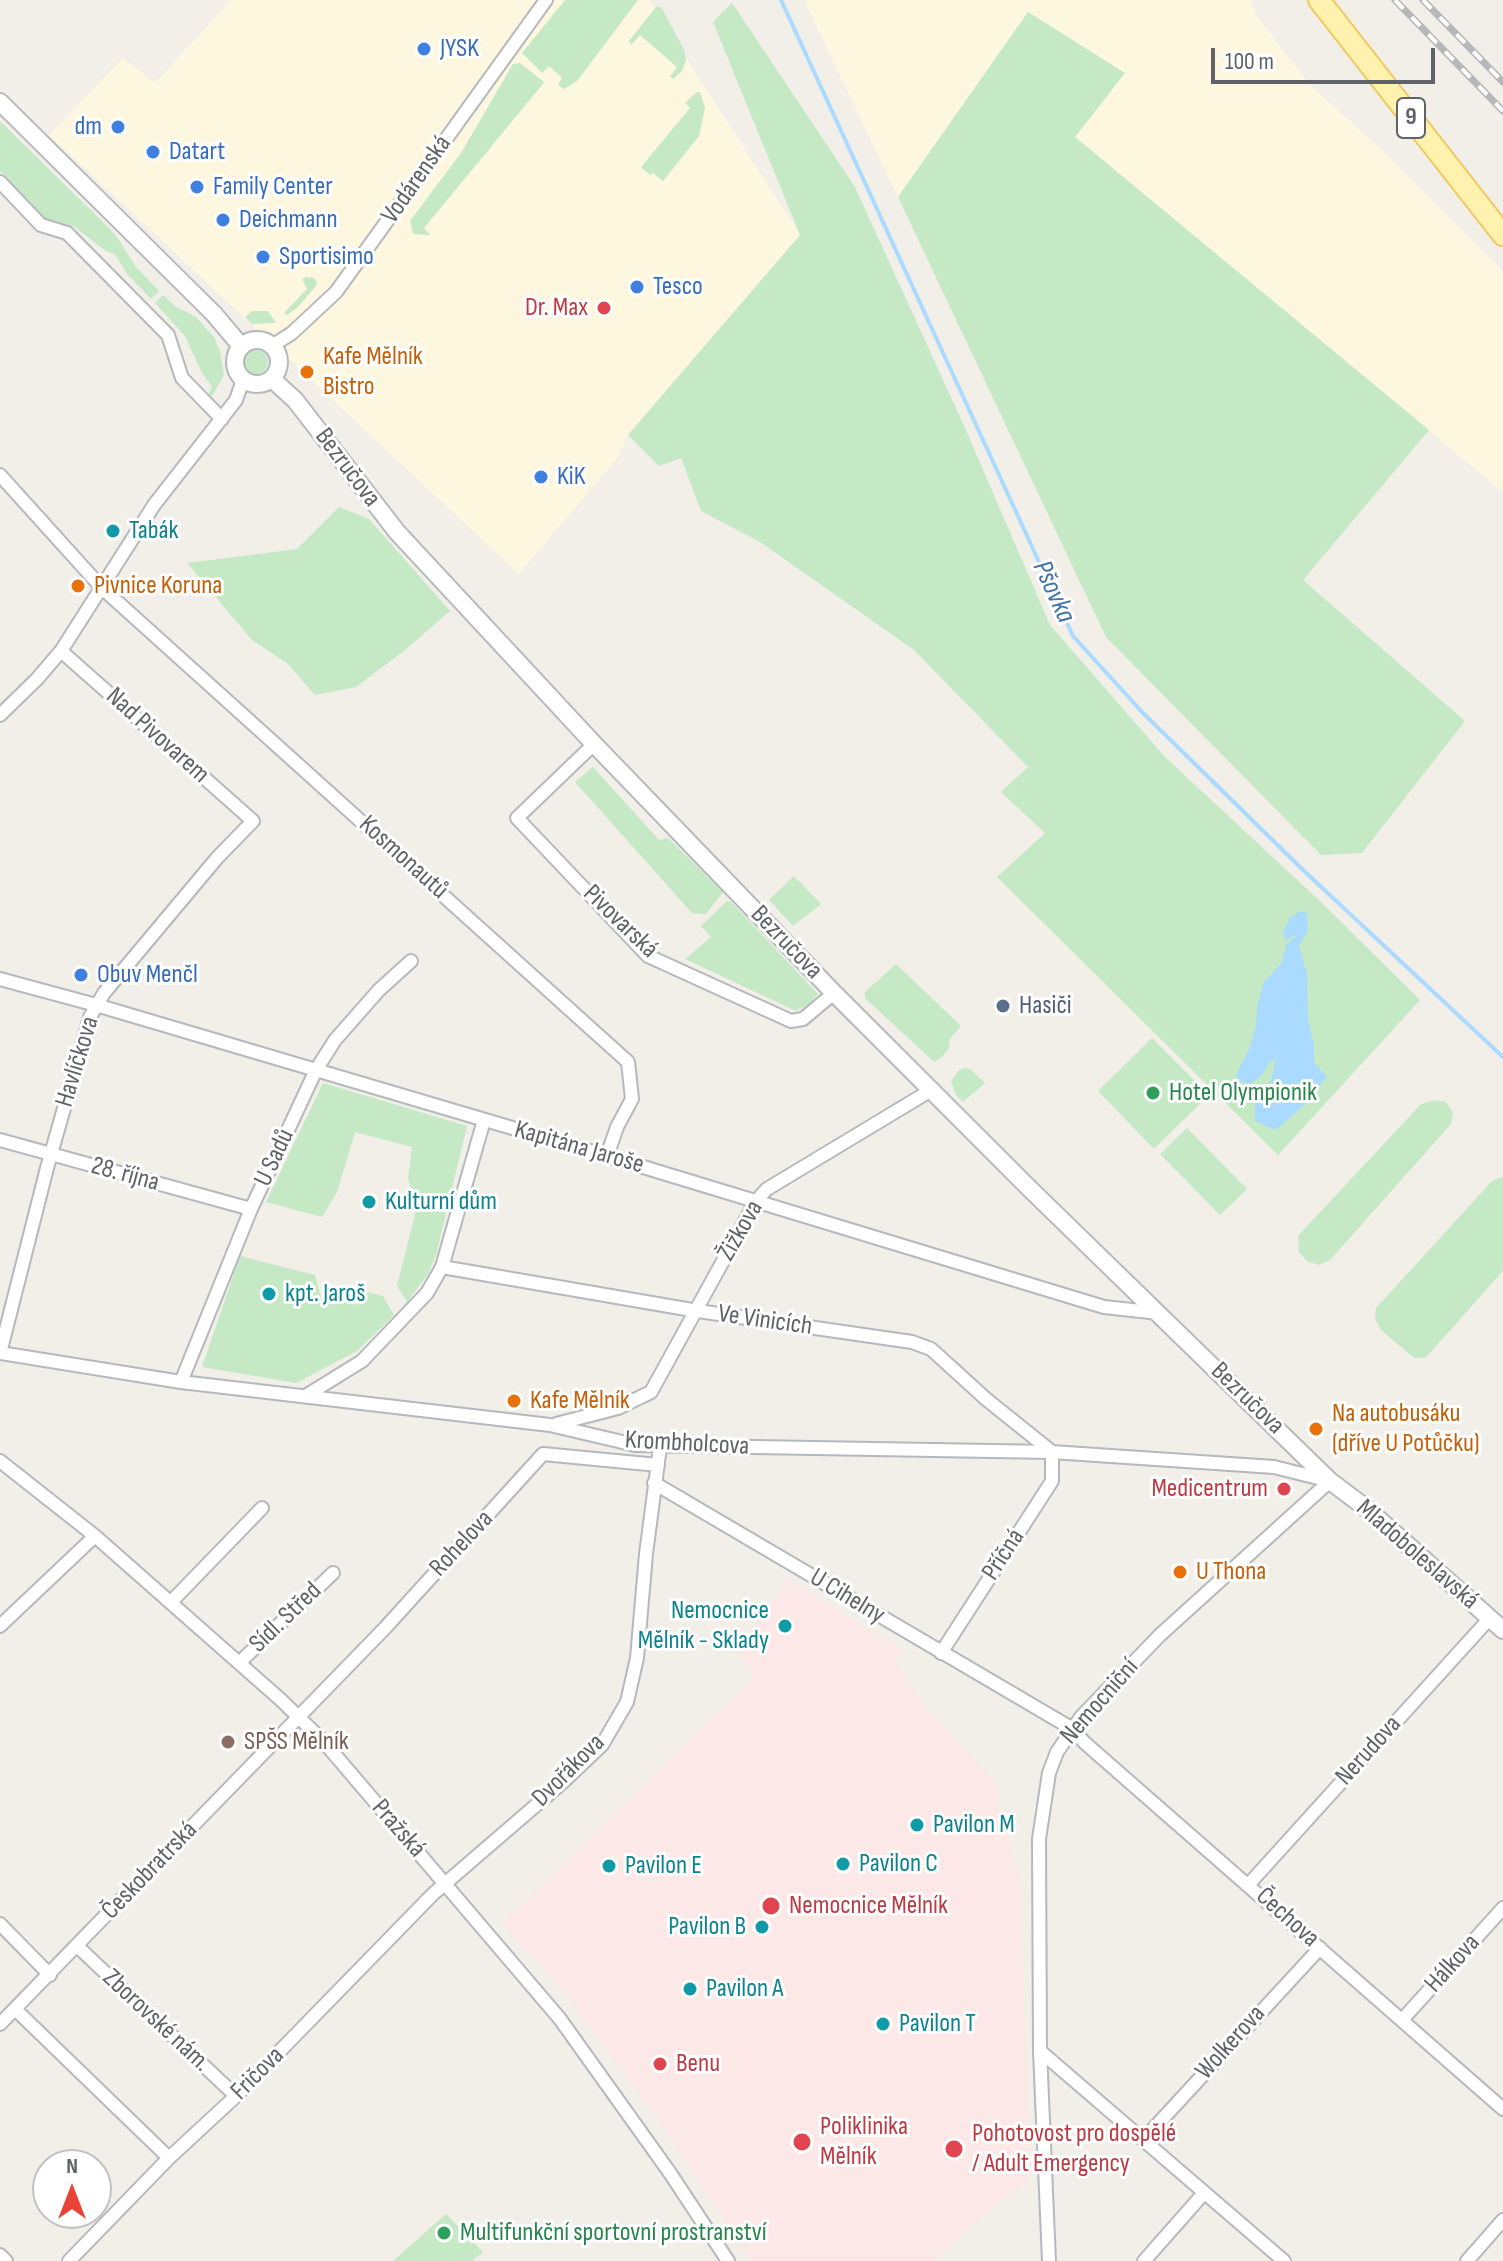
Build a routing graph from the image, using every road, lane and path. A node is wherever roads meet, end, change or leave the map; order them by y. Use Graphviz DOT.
graph roads {
  1 [pos="546,0"];
  2 [pos="1319,0"];
  3 [pos="0,102"];
  4 [pos="0,182"];
  5 [pos="1503,235"];
  6 [pos="241,346"];
  7 [pos="272,346"];
  8 [pos="272,379"];
  9 [pos="243,380"];
  10 [pos="222,419"];
  11 [pos="0,475"];
  12 [pos="102,588"];
  13 [pos="61,651"];
  14 [pos="0,715"];
  15 [pos="594,744"];
  16 [pos="253,821"];
  17 [pos="411,961"];
  18 [pos="0,979"];
  19 [pos="834,993"];
  20 [pos="96,1005"];
  21 [pos="316,1070"];
  22 [pos="933,1089"];
  23 [pos="484,1120"];
  24 [pos="0,1140"];
  25 [pos="51,1154"];
  26 [pos="607,1156"];
  27 [pos="756,1201"];
  28 [pos="251,1209"];
  29 [pos="442,1267"];
  30 [pos="698,1311"];
  31 [pos="1159,1313"];
  32 [pos="0,1353"];
  33 [pos="181,1382"];
  34 [pos="310,1396"];
  35 [pos="550,1425"];
  36 [pos="660,1447"];
  37 [pos="1052,1452"];
  38 [pos="0,1461"];
  39 [pos="658,1465"];
  40 [pos="1330,1481"];
  41 [pos="654,1483"];
  42 [pos="262,1508"];
  43 [pos="95,1536"];
  44 [pos="333,1573"];
  45 [pos="171,1602"];
  46 [pos="1490,1618"];
  47 [pos="0,1626"];
  48 [pos="1503,1630"];
  49 [pos="941,1653"];
  50 [pos="239,1663"];
  51 [pos="299,1717"];
  52 [pos="1071,1728"];
  53 [pos="445,1883"];
  54 [pos="1249,1884"];
  55 [pos="1503,1908"];
  56 [pos="0,1924"];
  57 [pos="77,1946"];
  58 [pos="1320,1948"];
  59 [pos="50,1975"];
  60 [pos="15,2009"];
  61 [pos="1402,2020"];
  62 [pos="0,2024"];
  63 [pos="1040,2051"];
  64 [pos="236,2096"];
  65 [pos="1503,2109"];
  66 [pos="1144,2139"];
  67 [pos="169,2158"];
  68 [pos="1204,2193"];
  69 [pos="1503,2220"];
  70 [pos="0,2255"];
  71 [pos="6,2261"];
  72 [pos="69,2261"];
  73 [pos="728,2261"];
  74 [pos="1049,2261"];
  75 [pos="1144,2261"];
  76 [pos="1284,2261"];
  77 [pos="1467,2261"];
  1 -- 7 [label="street, Vodárenská"];
  2 -- 5 [label="main road, 9"];
  3 -- 6 [label="street"];
  4 -- 10 [label="street"];
  6 -- 7 [label="street"];
  6 -- 9 [label="street"];
  7 -- 8 [label="street"];
  8 -- 9 [label="street"];
  8 -- 15 [label="street, Bezručova"];
  9 -- 10 [label="street"];
  10 -- 12 [label="street"];
  11 -- 12 [label="street, Kosmonautů"];
  12 -- 13 [label="street"];
  12 -- 26 [label="street, Kosmonautů"];
  13 -- 14 [label="street"];
  13 -- 16 [label="street, Nad Pivovarem"];
  15 -- 19 [label="street, Bezručova"];
  15 -- 19 [label="street, Pivovarská"];
  16 -- 20 [label="street, Havlíčkova"];
  17 -- 21 [label="street, U Sadů"];
  18 -- 20 [label="street, Kapitána Jaroše"];
  19 -- 22 [label="street, Bezručova"];
  20 -- 21 [label="street, Kapitána Jaroše"];
  20 -- 25 [label="street, Havlíčkova"];
  21 -- 23 [label="street, Kapitána Jaroše"];
  21 -- 28 [label="street, U Sadů"];
  22 -- 27 [label="street, Žižkova"];
  22 -- 31 [label="street, Bezručova"];
  23 -- 26 [label="street, Kapitána Jaroše"];
  23 -- 29 [label="street"];
  24 -- 25 [label="street, 28. října"];
  25 -- 28 [label="street, 28. října"];
  25 -- 32 [label="street, Havlíčkova"];
  26 -- 27 [label="street, Kapitána Jaroše"];
  27 -- 30 [label="street, Žižkova"];
  27 -- 31 [label="street, Kapitána Jaroše"];
  28 -- 33 [label="street, U Sadů"];
  29 -- 30 [label="street, Ve Vinicích"];
  29 -- 34 [label="street"];
  30 -- 35 [label="street, Žižkova"];
  30 -- 37 [label="street, Ve Vinicích"];
  31 -- 40 [label="street, Bezručova"];
  32 -- 33 [label="street, Krombholcova"];
  33 -- 34 [label="street, Krombholcova"];
  34 -- 35 [label="street, Krombholcova"];
  35 -- 36 [label="street, Krombholcova"];
  36 -- 37 [label="street, Krombholcova"];
  36 -- 39 [label="street"];
  37 -- 40 [label="street, Krombholcova"];
  37 -- 49 [label="street, Příčná"];
  38 -- 43 [label="street, Pražská"];
  39 -- 41 [label="street"];
  39 -- 51 [label="street, Rohelova"];
  40 -- 46 [label="street, Mladoboleslavská"];
  40 -- 52 [label="street, Nemocniční"];
  41 -- 49 [label="street, U Cihelny"];
  41 -- 53 [label="street, Dvořákova"];
  42 -- 45 [label="street"];
  43 -- 45 [label="street, Pražská"];
  43 -- 47 [label="street"];
  44 -- 50 [label="street, Sídl. Střed"];
  45 -- 50 [label="street, Pražská"];
  46 -- 48 [label="street, Mladoboleslavská"];
  46 -- 54 [label="street, Nerudova"];
  49 -- 52 [label="street, U Cihelny"];
  50 -- 51 [label="street, Pražská"];
  51 -- 53 [label="street, Pražská"];
  51 -- 57 [label="street, Českobratrská"];
  52 -- 54 [label="street, Čechova"];
  52 -- 63 [label="street, Nemocniční"];
  53 -- 64 [label="street, Fričova"];
  53 -- 73 [label="street, Pražská"];
  54 -- 58 [label="street, Čechova"];
  55 -- 61 [label="street, Hálkova"];
  56 -- 59 [label="street"];
  57 -- 59 [label="street, Českobratrská"];
  57 -- 64 [label="street, Zborovské nám."];
  58 -- 61 [label="street, Čechova"];
  58 -- 66 [label="street, Wolkerova"];
  59 -- 60 [label="street, Českobratrská"];
  60 -- 62 [label="street, Českobratrská"];
  60 -- 67 [label="street"];
  61 -- 65 [label="street, Čechova"];
  63 -- 66 [label="street"];
  63 -- 74 [label="street, Nemocniční"];
  64 -- 67 [label="street, Fričova"];
  66 -- 68 [label="street"];
  67 -- 72 [label="street, Fričova"];
  68 -- 75 [label="street"];
  68 -- 76 [label="street"];
  69 -- 77 [label="street"];
  70 -- 71 [label="street"];
}
